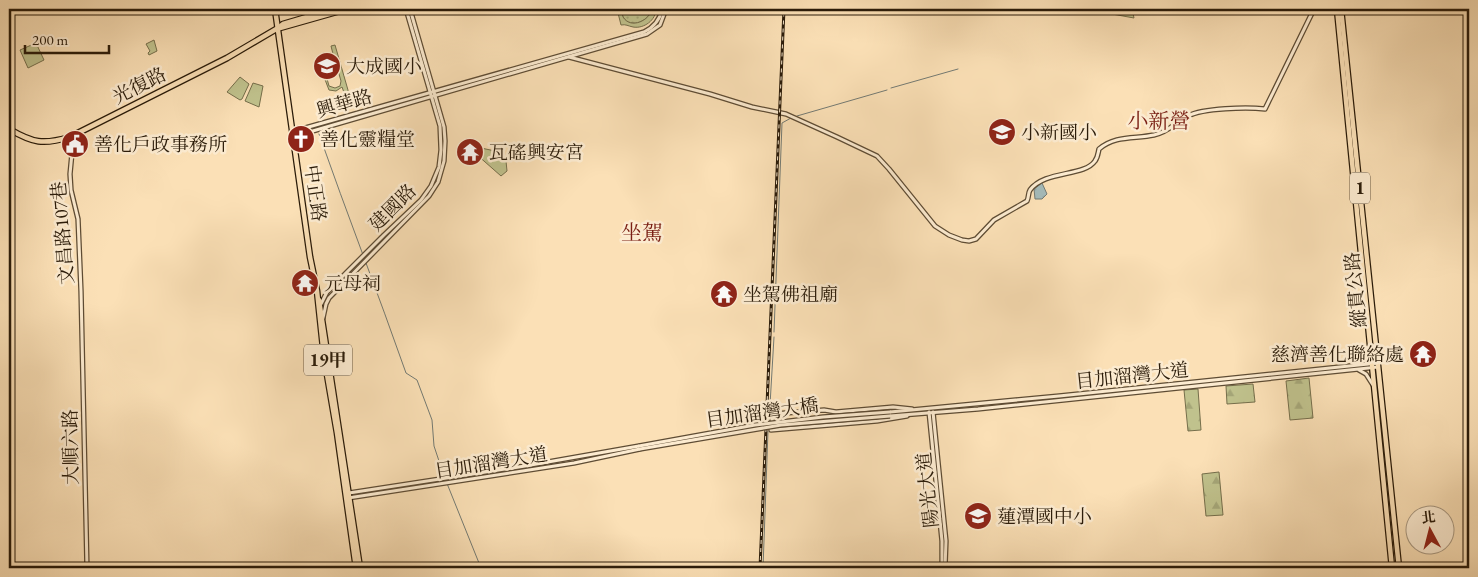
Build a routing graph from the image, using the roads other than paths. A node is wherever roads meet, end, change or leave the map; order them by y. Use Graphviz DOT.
graph roads {
  1 [pos="275,9"];
  2 [pos="334,9"];
  3 [pos="347,9"];
  4 [pos="406,9"];
  5 [pos="410,9"];
  6 [pos="664,9"];
  7 [pos="1314,9"];
  8 [pos="1337,9"];
  9 [pos="1341,9"];
  10 [pos="278,28"];
  11 [pos="569,57"];
  12 [pos="433,94"];
  13 [pos="9,129"];
  14 [pos="293,134"];
  15 [pos="70,137"];
  16 [pos="317,291"];
  17 [pos="321,304"];
  18 [pos="321,320"];
  19 [pos="81,326"];
  20 [pos="1370,349"];
  21 [pos="1371,365"];
  22 [pos="1378,365"];
  23 [pos="1353,367"];
  24 [pos="1373,386"];
  25 [pos="931,411"];
  26 [pos="922,412"];
  27 [pos="890,414"];
  28 [pos="640,448"];
  29 [pos="348,496"];
  30 [pos="87,568"];
  31 [pos="356,568"];
  32 [pos="360,568"];
  33 [pos="944,568"];
  34 [pos="1392,568"];
  35 [pos="1399,568"];
  1 -- 10 [label="main road, 中正路 / 19甲"];
  2 -- 10 [label="main road"];
  3 -- 10 [label="main road"];
  4 -- 12 [label="street, 建國路"];
  5 -- 12 [label="street, 建國路"];
  6 -- 11 [label="street, 興華路"];
  6 -- 12 [label="street, 興華路"];
  7 -- 11 [label="street"];
  8 -- 20 [label="main road, 縱貫公路 / 1"];
  9 -- 22 [label="main road, 縱貫公路 / 1"];
  10 -- 14 [label="main road, 中正路 / 19甲"];
  10 -- 15 [label="main road, 光復路"];
  11 -- 12 [label="street, 興華路"];
  12 -- 14 [label="street, 興華路"];
  12 -- 17 [label="street, 建國路"];
  12 -- 18 [label="street, 建國路"];
  13 -- 15 [label="main road, 光復路"];
  14 -- 16 [label="main road, 中正路 / 19甲"];
  15 -- 19 [label="street, 文昌路107巷"];
  16 -- 17 [label="main road, 中正路 / 19甲"];
  16 -- 18 [label="main road, 中正路 / 19甲"];
  17 -- 18 [label="main road, 中正路 / 19甲"];
  18 -- 29 [label="main road, 中正路 / 19甲"];
  19 -- 30 [label="street, 大順六路"];
  20 -- 21 [label="main road, 縱貫公路 / 1"];
  20 -- 23 [label="street"];
  21 -- 22 [label="street, 目加溜灣大道"];
  21 -- 23 [label="street, 目加溜灣大道"];
  21 -- 24 [label="main road, 縱貫公路 / 1"];
  22 -- 35 [label="main road, 縱貫公路 / 1"];
  23 -- 24 [label="street"];
  23 -- 25 [label="street, 目加溜灣大道"];
  24 -- 34 [label="main road, 縱貫公路 / 1"];
  25 -- 26 [label="street, 目加溜灣大道"];
  25 -- 33 [label="street, 陽光大道"];
  26 -- 26 [label="street"];
  26 -- 27 [label="street, 目加溜灣大道"];
  27 -- 28 [label="street, 目加溜灣大橋, bridge"];
  28 -- 29 [label="street, 目加溜灣大道"];
  29 -- 31 [label="main road, 19甲"];
  29 -- 32 [label="main road, 19甲"];
}
